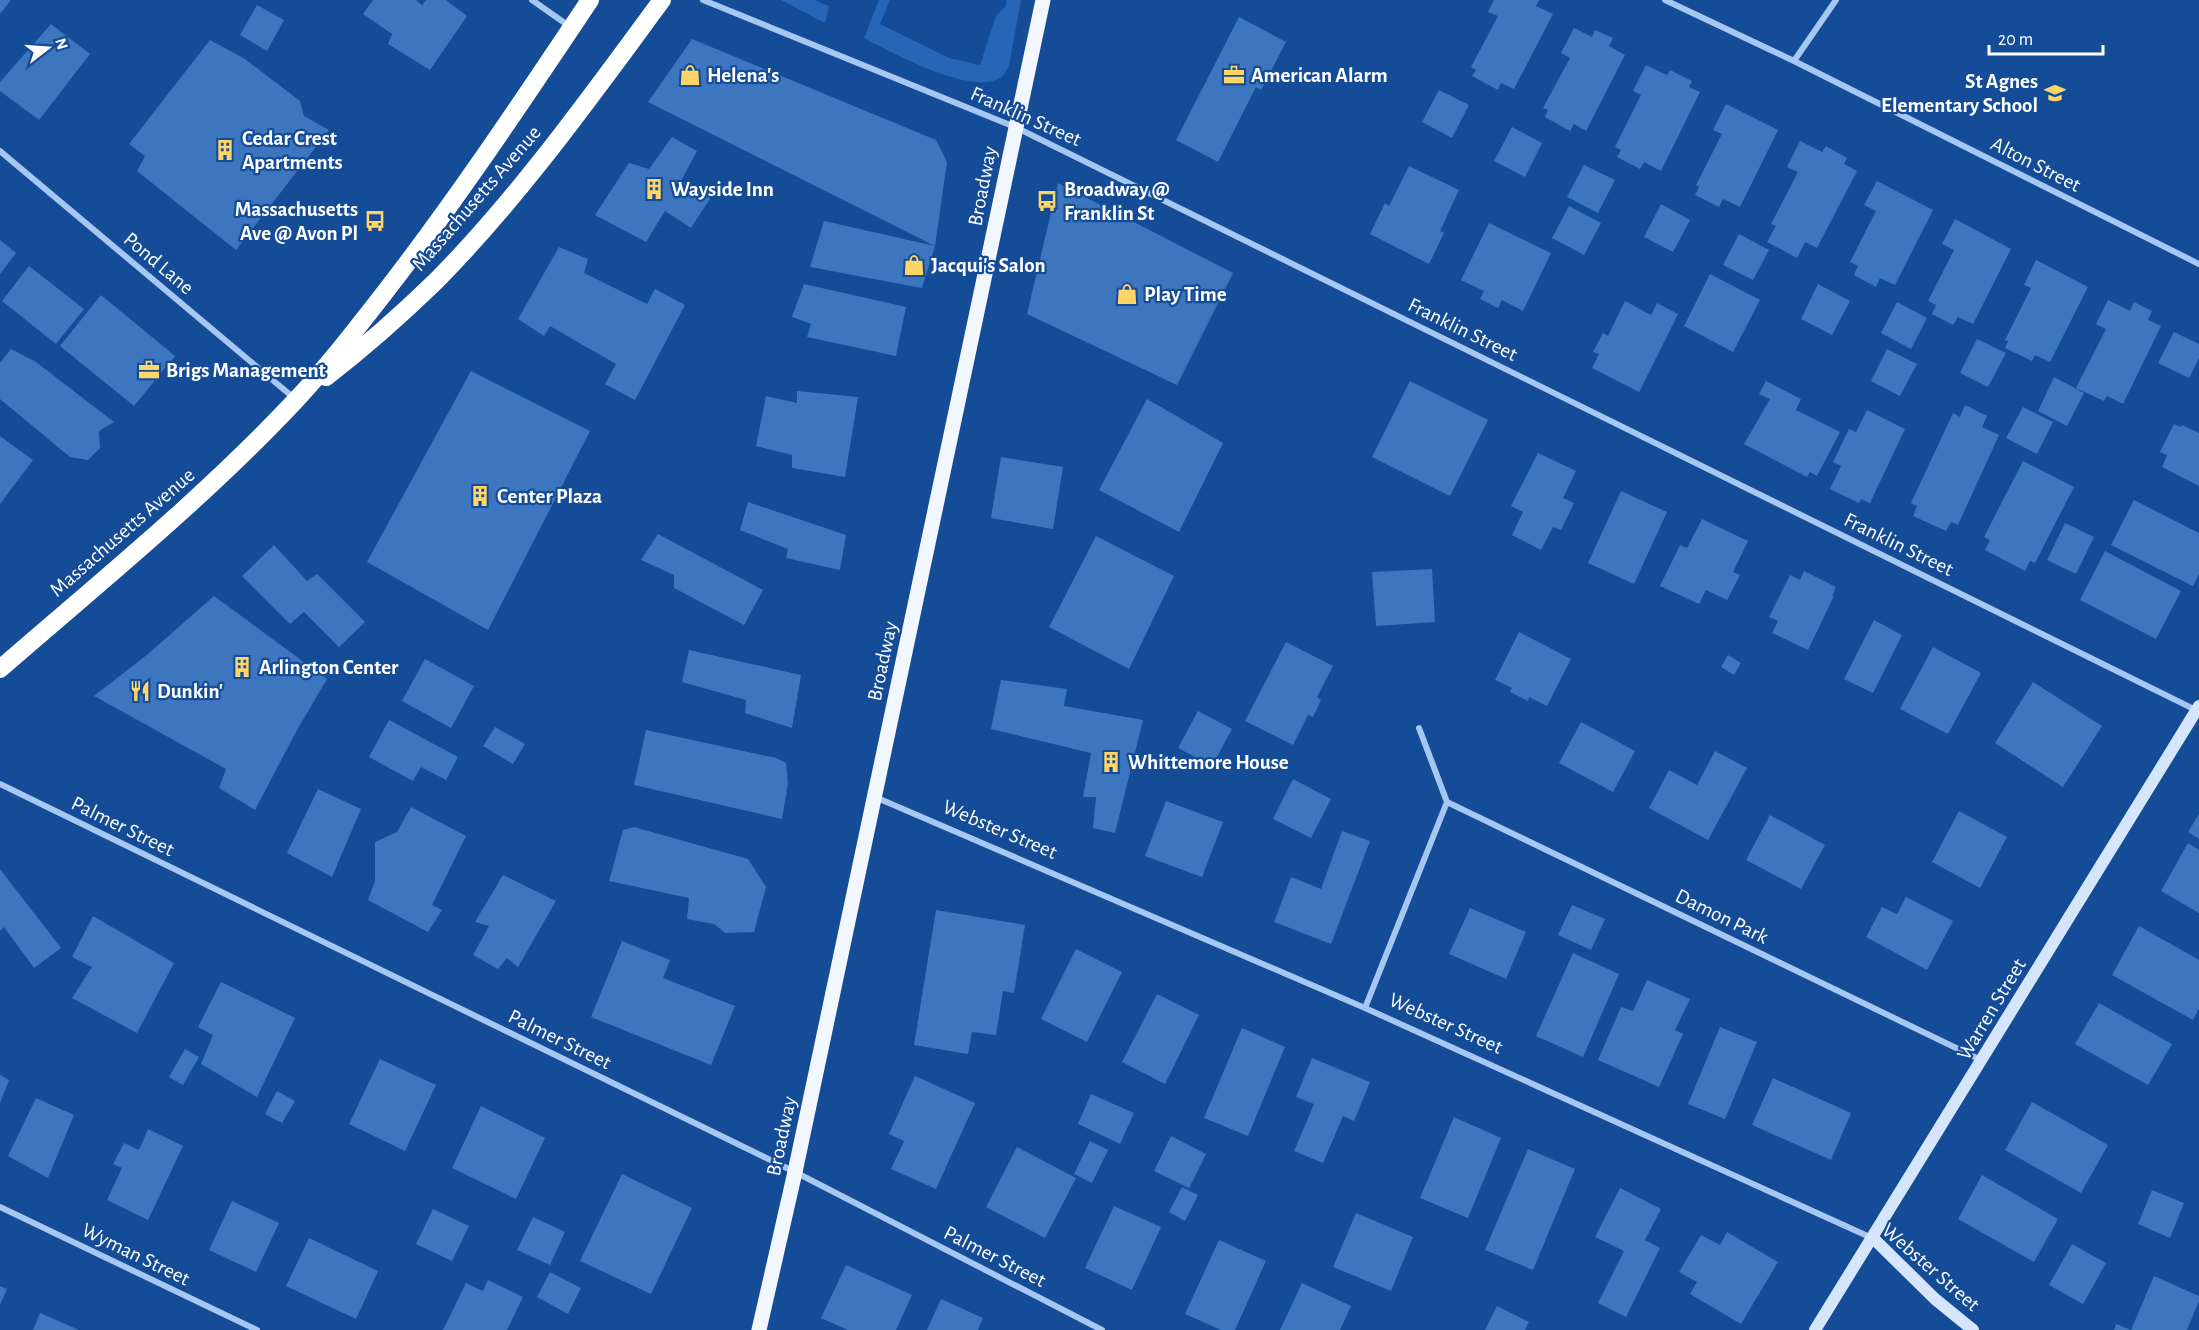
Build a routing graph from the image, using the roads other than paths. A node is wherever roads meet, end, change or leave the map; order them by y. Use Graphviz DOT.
graph roads {
  1 [pos="532,0"];
  2 [pos="590,0"];
  3 [pos="662,0"];
  4 [pos="703,0"];
  5 [pos="1043,0"];
  6 [pos="1665,0"];
  7 [pos="1836,0"];
  8 [pos="572,28"];
  9 [pos="1794,61"];
  10 [pos="1015,127"];
  11 [pos="0,151"];
  12 [pos="2199,264"];
  13 [pos="296,400"];
  14 [pos="0,669"];
  15 [pos="2198,709"];
  16 [pos="1419,728"];
  17 [pos="0,784"];
  18 [pos="874,797"];
  19 [pos="1447,802"];
  20 [pos="1365,1008"];
  21 [pos="1982,1061"];
  22 [pos="795,1172"];
  23 [pos="0,1207"];
  24 [pos="1873,1239"];
  25 [pos="257,1330"];
  26 [pos="759,1330"];
  27 [pos="1102,1330"];
  28 [pos="1815,1330"];
  29 [pos="1973,1330"];
  1 -- 8 [label="street"];
  2 -- 8 [label="highway, Massachusetts Avenue"];
  3 -- 13 [label="highway, Massachusetts Avenue"];
  4 -- 10 [label="street, Franklin Street"];
  5 -- 10 [label="main road, Broadway"];
  6 -- 9 [label="street, Alton Street"];
  7 -- 9 [label="street"];
  8 -- 13 [label="highway, Massachusetts Avenue"];
  9 -- 12 [label="street, Alton Street"];
  10 -- 15 [label="street, Franklin Street"];
  10 -- 18 [label="main road, Broadway"];
  11 -- 13 [label="street, Pond Lane"];
  13 -- 14 [label="highway, Massachusetts Avenue"];
  15 -- 21 [label="main road, Warren Street"];
  16 -- 19 [label="street"];
  17 -- 22 [label="street, Palmer Street"];
  18 -- 20 [label="street, Webster Street"];
  18 -- 22 [label="main road, Broadway"];
  19 -- 20 [label="street"];
  19 -- 21 [label="street, Damon Park"];
  20 -- 24 [label="street, Webster Street"];
  21 -- 24 [label="main road, Warren Street"];
  22 -- 26 [label="main road, Broadway"];
  22 -- 27 [label="street, Palmer Street"];
  23 -- 25 [label="street, Wyman Street"];
  24 -- 28 [label="main road, Warren Street"];
  24 -- 29 [label="main road, Webster Street"];
}
